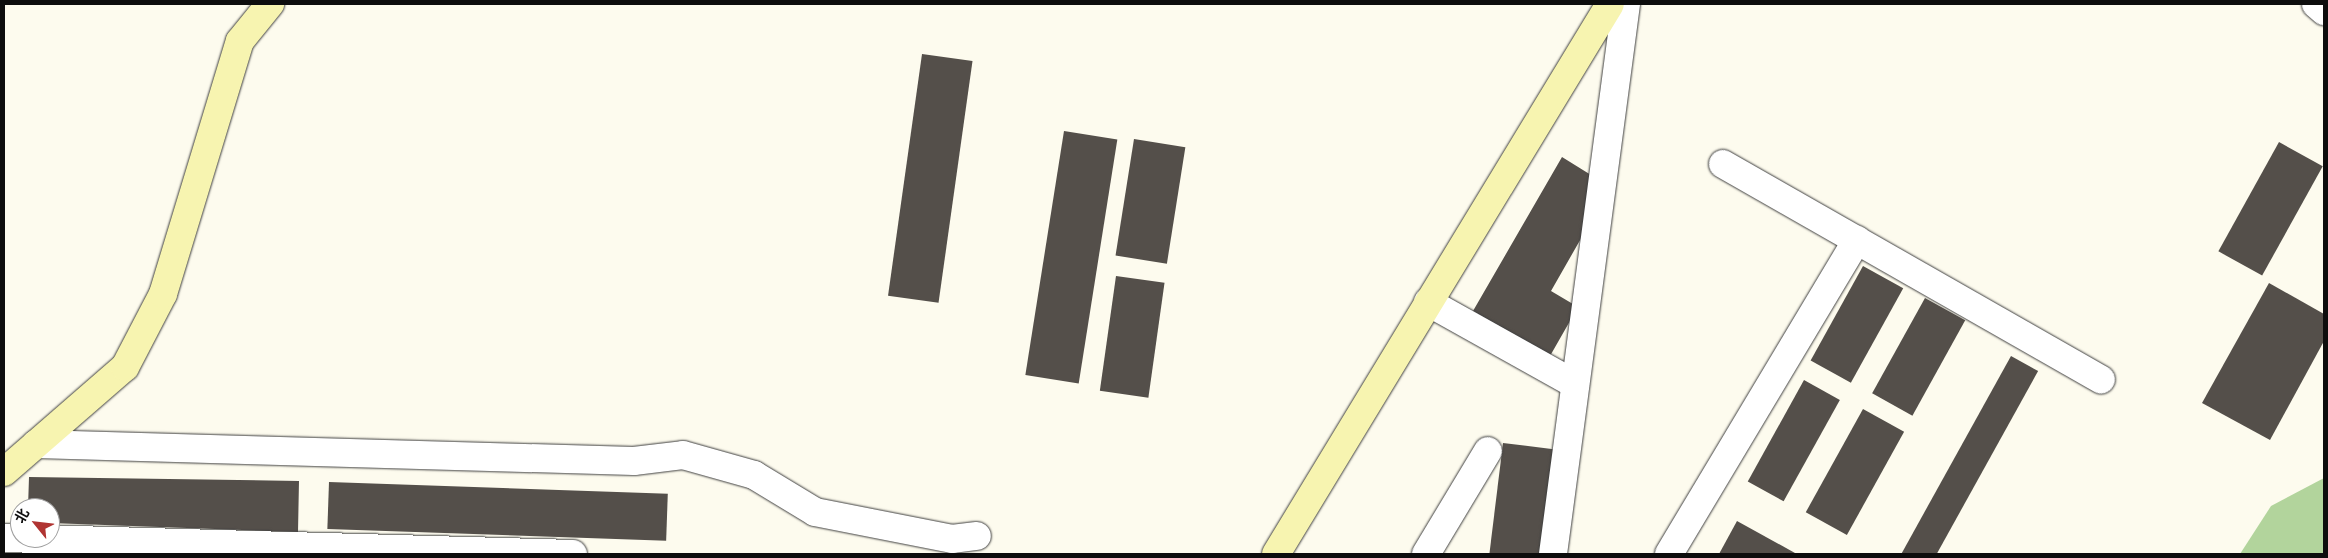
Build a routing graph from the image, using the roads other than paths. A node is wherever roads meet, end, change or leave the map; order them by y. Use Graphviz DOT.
graph roads {
  1 [pos="270,4"];
  2 [pos="1610,4"];
  3 [pos="1626,4"];
  4 [pos="2316,4"];
  5 [pos="2324,11"];
  6 [pos="1723,164"];
  7 [pos="1857,240"];
  8 [pos="1428,302"];
  9 [pos="2101,380"];
  10 [pos="1575,384"];
  11 [pos="36,444"];
  12 [pos="1488,451"];
  13 [pos="4,472"];
  14 [pos="977,536"];
  15 [pos="4,538"];
  16 [pos="573,554"];
  17 [pos="1276,554"];
  18 [pos="1426,554"];
  19 [pos="1553,554"];
  20 [pos="1668,554"];
  1 -- 11 [label="main road"];
  2 -- 8 [label="main road"];
  3 -- 10 [label="street"];
  4 -- 5 [label="street"];
  6 -- 7 [label="street"];
  7 -- 9 [label="street"];
  7 -- 20 [label="street"];
  8 -- 10 [label="street"];
  8 -- 17 [label="main road"];
  10 -- 19 [label="street"];
  11 -- 13 [label="main road"];
  11 -- 14 [label="street"];
  12 -- 18 [label="street"];
  15 -- 16 [label="street"];
}
